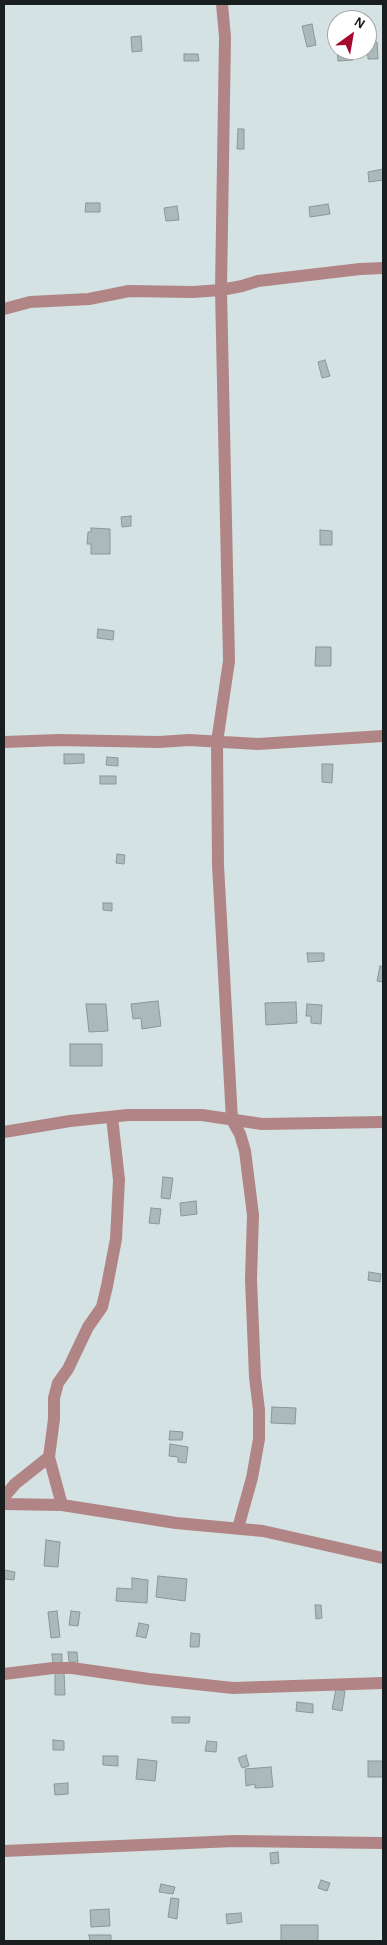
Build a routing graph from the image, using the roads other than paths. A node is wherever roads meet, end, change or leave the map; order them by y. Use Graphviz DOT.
graph roads {
  1 [pos="222,4"];
  2 [pos="383,268"];
  3 [pos="220,290"];
  4 [pos="4,309"];
  5 [pos="383,736"];
  6 [pos="4,742"];
  7 [pos="217,742"];
  8 [pos="112,1117"];
  9 [pos="232,1120"];
  10 [pos="383,1122"];
  11 [pos="4,1132"];
  12 [pos="49,1457"];
  13 [pos="4,1497"];
  14 [pos="4,1504"];
  15 [pos="62,1505"];
  16 [pos="238,1528"];
  17 [pos="383,1558"];
  18 [pos="4,1674"];
  19 [pos="383,1683"];
  20 [pos="383,1843"];
  21 [pos="4,1851"];
  1 -- 3 [label="street"];
  2 -- 3 [label="street"];
  3 -- 4 [label="street"];
  3 -- 7 [label="street"];
  5 -- 7 [label="street"];
  6 -- 7 [label="street"];
  7 -- 9 [label="street"];
  8 -- 9 [label="street"];
  8 -- 11 [label="street"];
  8 -- 12 [label="street"];
  9 -- 10 [label="street"];
  9 -- 16 [label="street"];
  12 -- 13 [label="street"];
  12 -- 15 [label="street"];
  14 -- 15 [label="street"];
  15 -- 16 [label="street"];
  16 -- 17 [label="street"];
  18 -- 19 [label="street"];
  20 -- 21 [label="street"];
}
